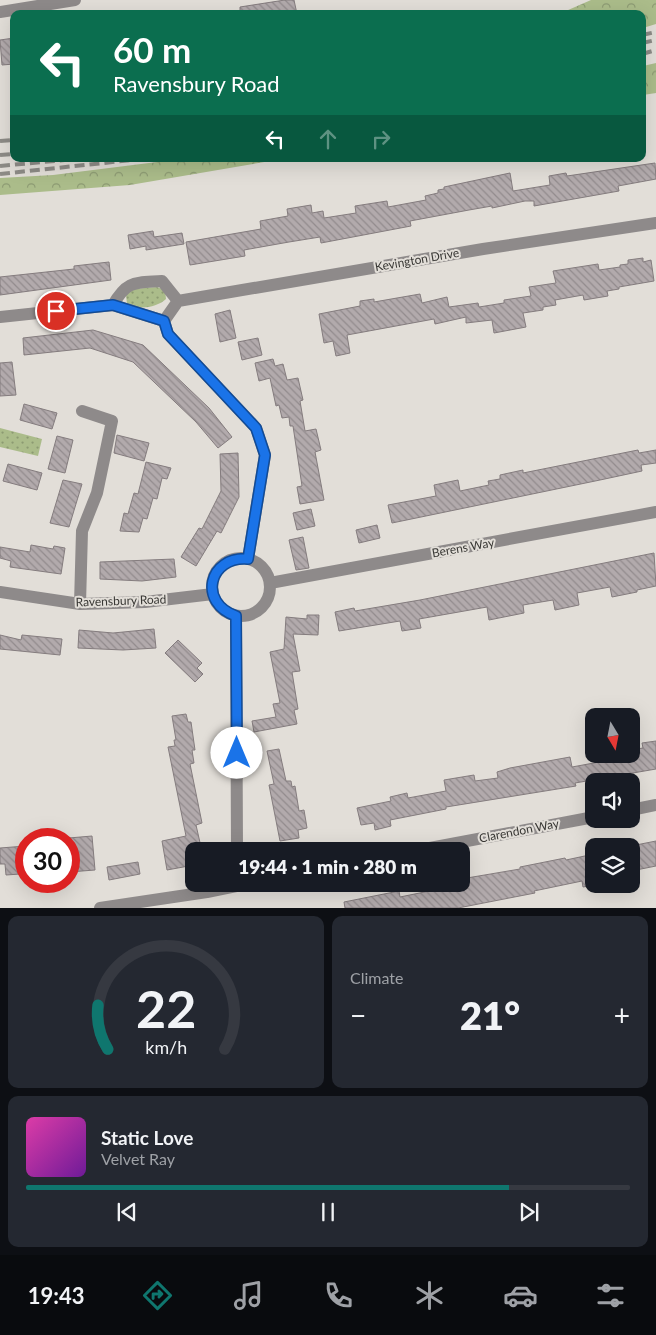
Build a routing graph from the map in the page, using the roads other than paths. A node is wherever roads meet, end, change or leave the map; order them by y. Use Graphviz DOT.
graph roads {
  1 [pos="75,0"];
  2 [pos="12,10"];
  3 [pos="656,223"];
  4 [pos="178,301"];
  5 [pos="113,305"];
  6 [pos="0,317"];
  7 [pos="164,321"];
  8 [pos="82,411"];
  9 [pos="656,512"];
  10 [pos="248,559"];
  11 [pos="270,583"];
  12 [pos="0,592"];
  13 [pos="213,594"];
  14 [pos="80,604"];
  15 [pos="236,616"];
  16 [pos="656,805"];
  17 [pos="640,808"];
  18 [pos="585,819"];
  19 [pos="237,842"];
  20 [pos="462,842"];
  21 [pos="188,892"];
  22 [pos="100,908"];
  1 -- 2 [label="street"];
  3 -- 4 [label="street, Kevington Drive"];
  4 -- 5 [label="street"];
  4 -- 7 [label="street"];
  5 -- 6 [label="street"];
  5 -- 7 [label="street"];
  7 -- 10 [label="street"];
  8 -- 14 [label="street"];
  9 -- 11 [label="street, Berens Way"];
  10 -- 11 [label="street"];
  10 -- 13 [label="street"];
  11 -- 15 [label="street"];
  12 -- 14 [label="street, Ravensbury Road"];
  13 -- 14 [label="street, Ravensbury Road"];
  13 -- 15 [label="street"];
  15 -- 19 [label="street"];
  16 -- 17 [label="street"];
  18 -- 20 [label="street, Clarendon Way"];
  21 -- 22 [label="street"];
}
